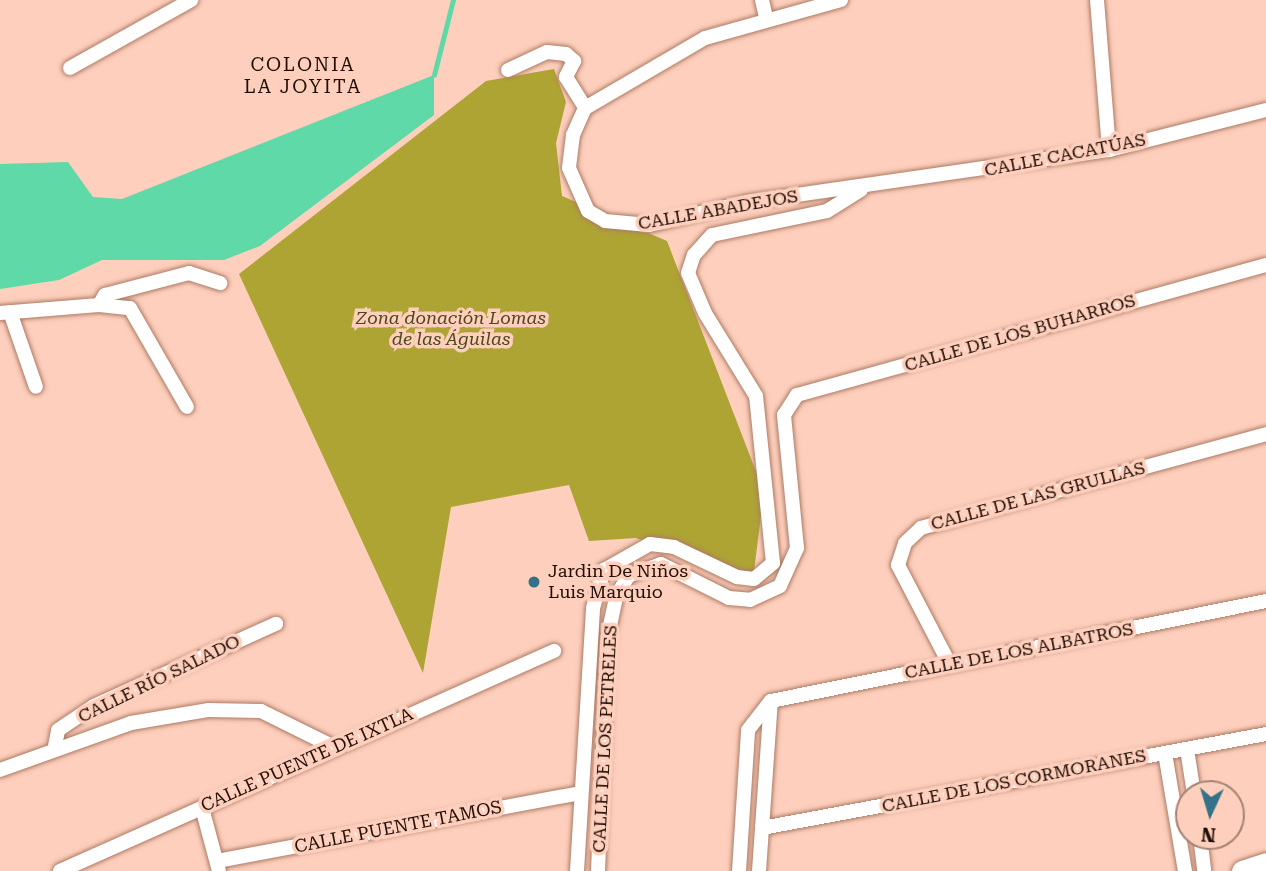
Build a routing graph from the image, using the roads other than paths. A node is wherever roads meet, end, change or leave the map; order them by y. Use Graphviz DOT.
graph roads {
  1 [pos="191,0"];
  2 [pos="762,0"];
  3 [pos="841,0"];
  4 [pos="1097,0"];
  5 [pos="766,17"];
  6 [pos="70,68"];
  7 [pos="508,70"];
  8 [pos="586,108"];
  9 [pos="1266,110"];
  10 [pos="1109,150"];
  11 [pos="862,189"];
  12 [pos="1266,265"];
  13 [pos="220,283"];
  14 [pos="99,305"];
  15 [pos="5,312"];
  16 [pos="36,387"];
  17 [pos="187,407"];
  18 [pos="784,415"];
  19 [pos="1266,434"];
  20 [pos="1266,601"];
  21 [pos="276,624"];
  22 [pos="554,651"];
  23 [pos="950,665"];
  24 [pos="771,701"];
  25 [pos="1266,734"];
  26 [pos="55,747"];
  27 [pos="334,747"];
  28 [pos="1187,749"];
  29 [pos="1165,753"];
  30 [pos="0,770"];
  31 [pos="1192,780"];
  32 [pos="579,793"];
  33 [pos="202,808"];
  34 [pos="762,828"];
  35 [pos="1202,850"];
  36 [pos="1266,863"];
  37 [pos="218,866"];
  38 [pos="60,871"];
  39 [pos="577,871"];
  40 [pos="598,871"];
  41 [pos="739,871"];
  42 [pos="760,871"];
  43 [pos="1185,871"];
  44 [pos="1204,871"];
  45 [pos="1242,871"];
  1 -- 6 [label="street"];
  2 -- 5 [label="street"];
  3 -- 5 [label="street"];
  4 -- 10 [label="street"];
  5 -- 8 [label="street"];
  7 -- 8 [label="street"];
  8 -- 11 [label="street, CALLE ABADEJOS"];
  9 -- 10 [label="street, CALLE CACATÚAS"];
  10 -- 11 [label="street, CALLE CACATÚAS"];
  11 -- 32 [label="street, CALLE DE LOS PETRELES"];
  12 -- 18 [label="street, CALLE DE LOS BUHARROS"];
  13 -- 14 [label="street"];
  14 -- 15 [label="street"];
  14 -- 17 [label="street"];
  15 -- 16 [label="street"];
  18 -- 40 [label="street, CALLE DE LOS PETRELES"];
  19 -- 23 [label="street, CALLE DE LAS GRULLAS"];
  20 -- 23 [label="street, CALLE DE LOS ALBATROS"];
  21 -- 26 [label="street, CALLE RÍO SALADO"];
  22 -- 27 [label="street, CALLE PUENTE DE IXTLA"];
  23 -- 24 [label="street, CALLE DE LOS ALBATROS"];
  24 -- 34 [label="street"];
  24 -- 41 [label="street"];
  25 -- 28 [label="street, CALLE DE LOS CORMORANES"];
  26 -- 27 [label="street"];
  26 -- 30 [label="street"];
  27 -- 33 [label="street, CALLE PUENTE DE IXTLA"];
  28 -- 29 [label="street, CALLE DE LOS CORMORANES"];
  28 -- 31 [label="street"];
  29 -- 34 [label="street, CALLE DE LOS CORMORANES"];
  29 -- 43 [label="street"];
  32 -- 37 [label="street, CALLE PUENTE TAMOS"];
  32 -- 39 [label="street, CALLE DE LOS PETRELES"];
  33 -- 37 [label="street"];
  33 -- 38 [label="street, CALLE PUENTE DE IXTLA"];
  34 -- 42 [label="street"];
  35 -- 44 [label="street"];
  36 -- 45 [label="main road"];
}
